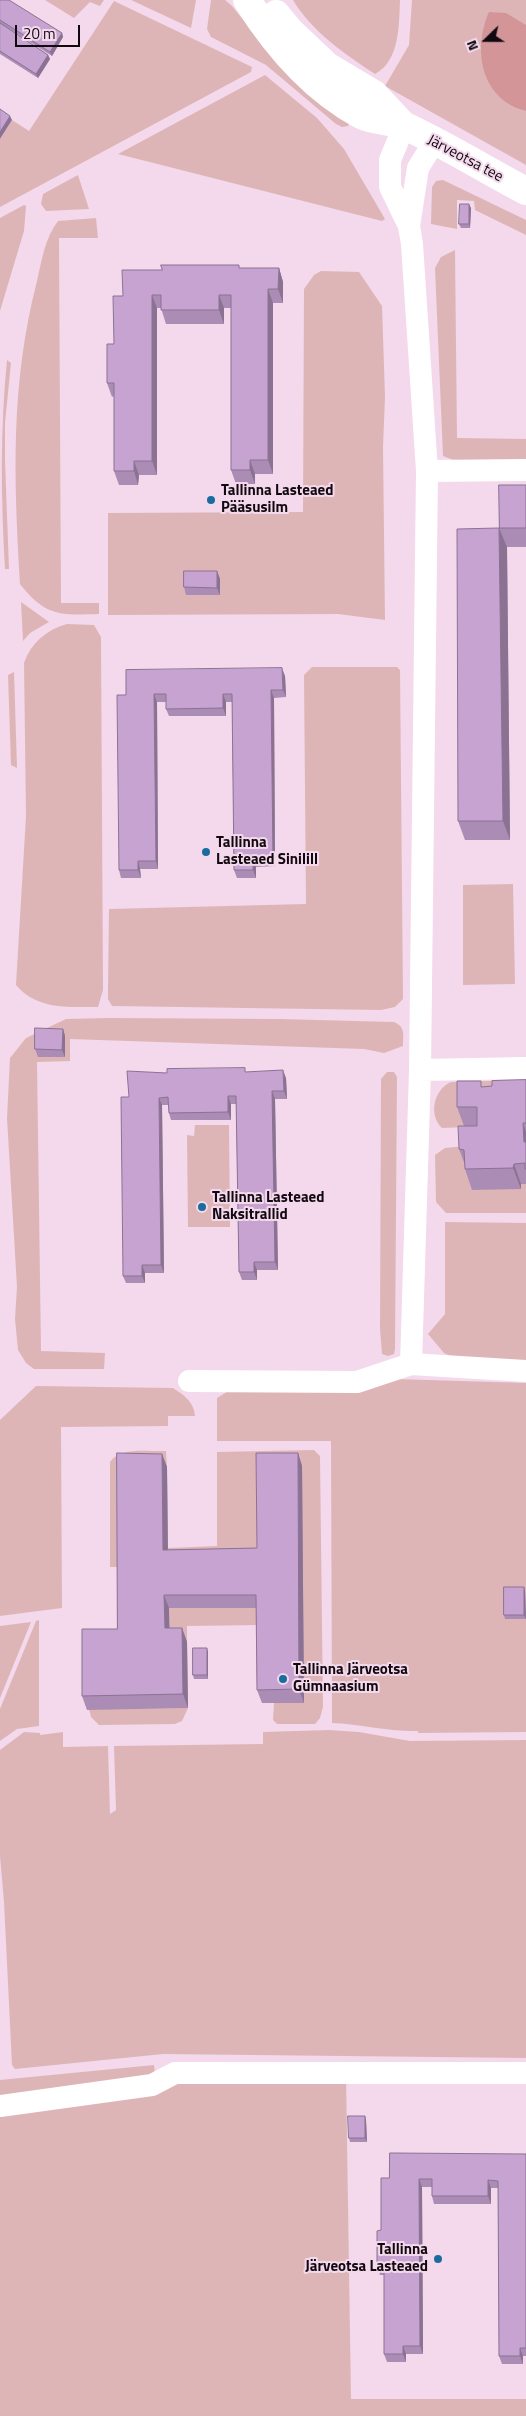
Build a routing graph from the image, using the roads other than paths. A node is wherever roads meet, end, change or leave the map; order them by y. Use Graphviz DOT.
graph roads {
  1 [pos="247,0"];
  2 [pos="267,0"];
  3 [pos="404,126"];
  4 [pos="434,142"];
  5 [pos="526,191"];
  6 [pos="409,226"];
  7 [pos="526,470"];
  8 [pos="427,471"];
  9 [pos="526,1068"];
  10 [pos="420,1070"];
  11 [pos="411,1364"];
  12 [pos="526,1371"];
  13 [pos="189,1381"];
  14 [pos="526,2074"];
  15 [pos="0,2106"];
  1 -- 3 [label="main road, Järveotsa tee"];
  2 -- 3 [label="main road, Järveotsa tee"];
  3 -- 4 [label="main road, Järveotsa tee"];
  3 -- 6 [label="street"];
  4 -- 5 [label="main road, Järveotsa tee"];
  4 -- 6 [label="street"];
  6 -- 8 [label="street"];
  7 -- 8 [label="street"];
  8 -- 10 [label="street"];
  9 -- 10 [label="street"];
  10 -- 11 [label="street"];
  11 -- 12 [label="street"];
  11 -- 13 [label="street"];
  14 -- 15 [label="street"];
}
